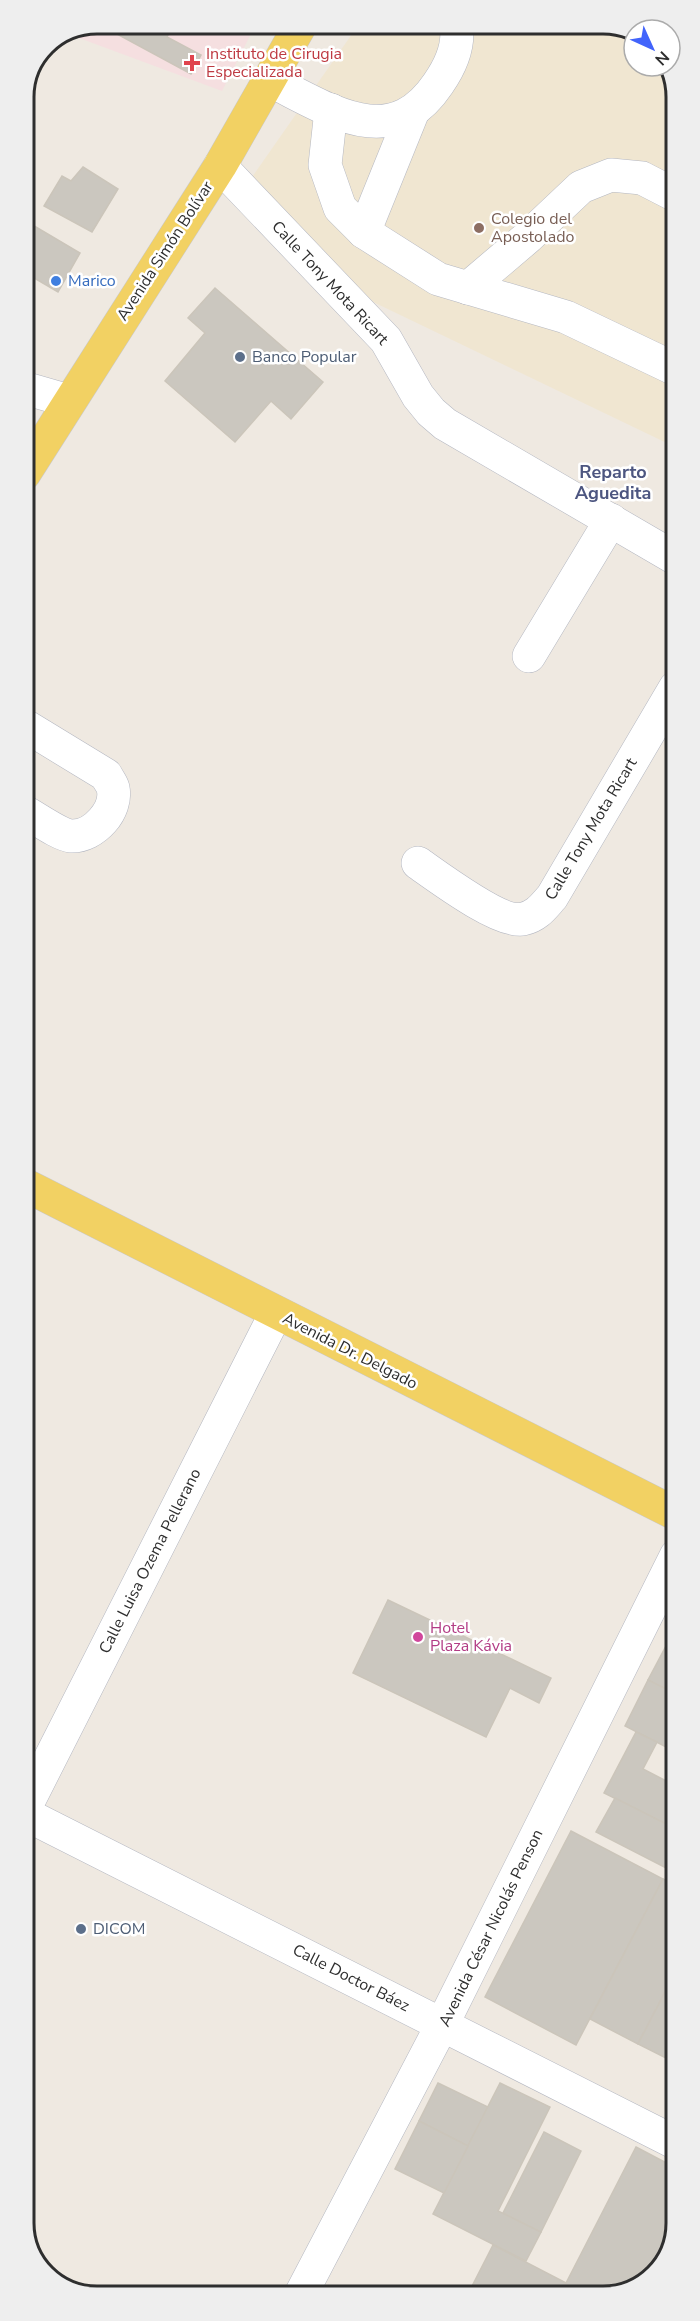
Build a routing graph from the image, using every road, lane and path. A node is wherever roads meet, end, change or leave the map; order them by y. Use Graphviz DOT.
graph roads {
  1 [pos="295,34"];
  2 [pos="455,35"];
  3 [pos="269,80"];
  4 [pos="331,110"];
  5 [pos="413,111"];
  6 [pos="220,165"];
  7 [pos="666,190"];
  8 [pos="364,232"];
  9 [pos="468,288"];
  10 [pos="666,365"];
  11 [pos="34,391"];
  12 [pos="69,401"];
  13 [pos="34,458"];
  14 [pos="611,520"];
  15 [pos="666,553"];
  16 [pos="529,656"];
  17 [pos="666,703"];
  18 [pos="34,731"];
  19 [pos="34,817"];
  20 [pos="418,863"];
  21 [pos="34,1190"];
  22 [pos="276,1313"];
  23 [pos="666,1510"];
  24 [pos="666,1576"];
  25 [pos="34,1790"];
  26 [pos="34,1819"];
  27 [pos="442,2025"];
  28 [pos="666,2138"];
  29 [pos="305,2286"];
  1 -- 3 [label="main road, Avenida Simón Bolívar"];
  2 -- 5 [label="street"];
  3 -- 4 [label="street"];
  3 -- 6 [label="main road, Avenida Simón Bolívar"];
  4 -- 5 [label="street"];
  4 -- 8 [label="street"];
  5 -- 8 [label="street"];
  6 -- 12 [label="main road, Avenida Simón Bolívar"];
  6 -- 14 [label="street, Calle Tony Mota Ricart"];
  7 -- 9 [label="street"];
  8 -- 9 [label="street"];
  9 -- 10 [label="street"];
  11 -- 12 [label="street"];
  12 -- 13 [label="main road, Avenida Simón Bolívar"];
  14 -- 15 [label="street, Calle Tony Mota Ricart"];
  14 -- 16 [label="street"];
  17 -- 20 [label="street, Calle Tony Mota Ricart"];
  18 -- 19 [label="street"];
  21 -- 22 [label="main road, Avenida Dr. Delgado"];
  22 -- 23 [label="main road, Avenida Dr. Delgado"];
  22 -- 25 [label="street, Calle Luisa Ozema Pellerano"];
  24 -- 27 [label="street, Avenida César Nicolás Penson"];
  26 -- 27 [label="street, Calle Doctor Báez"];
  27 -- 28 [label="street, Calle Doctor Báez"];
  27 -- 29 [label="street, Avenida César Nicolás Penson"];
}
